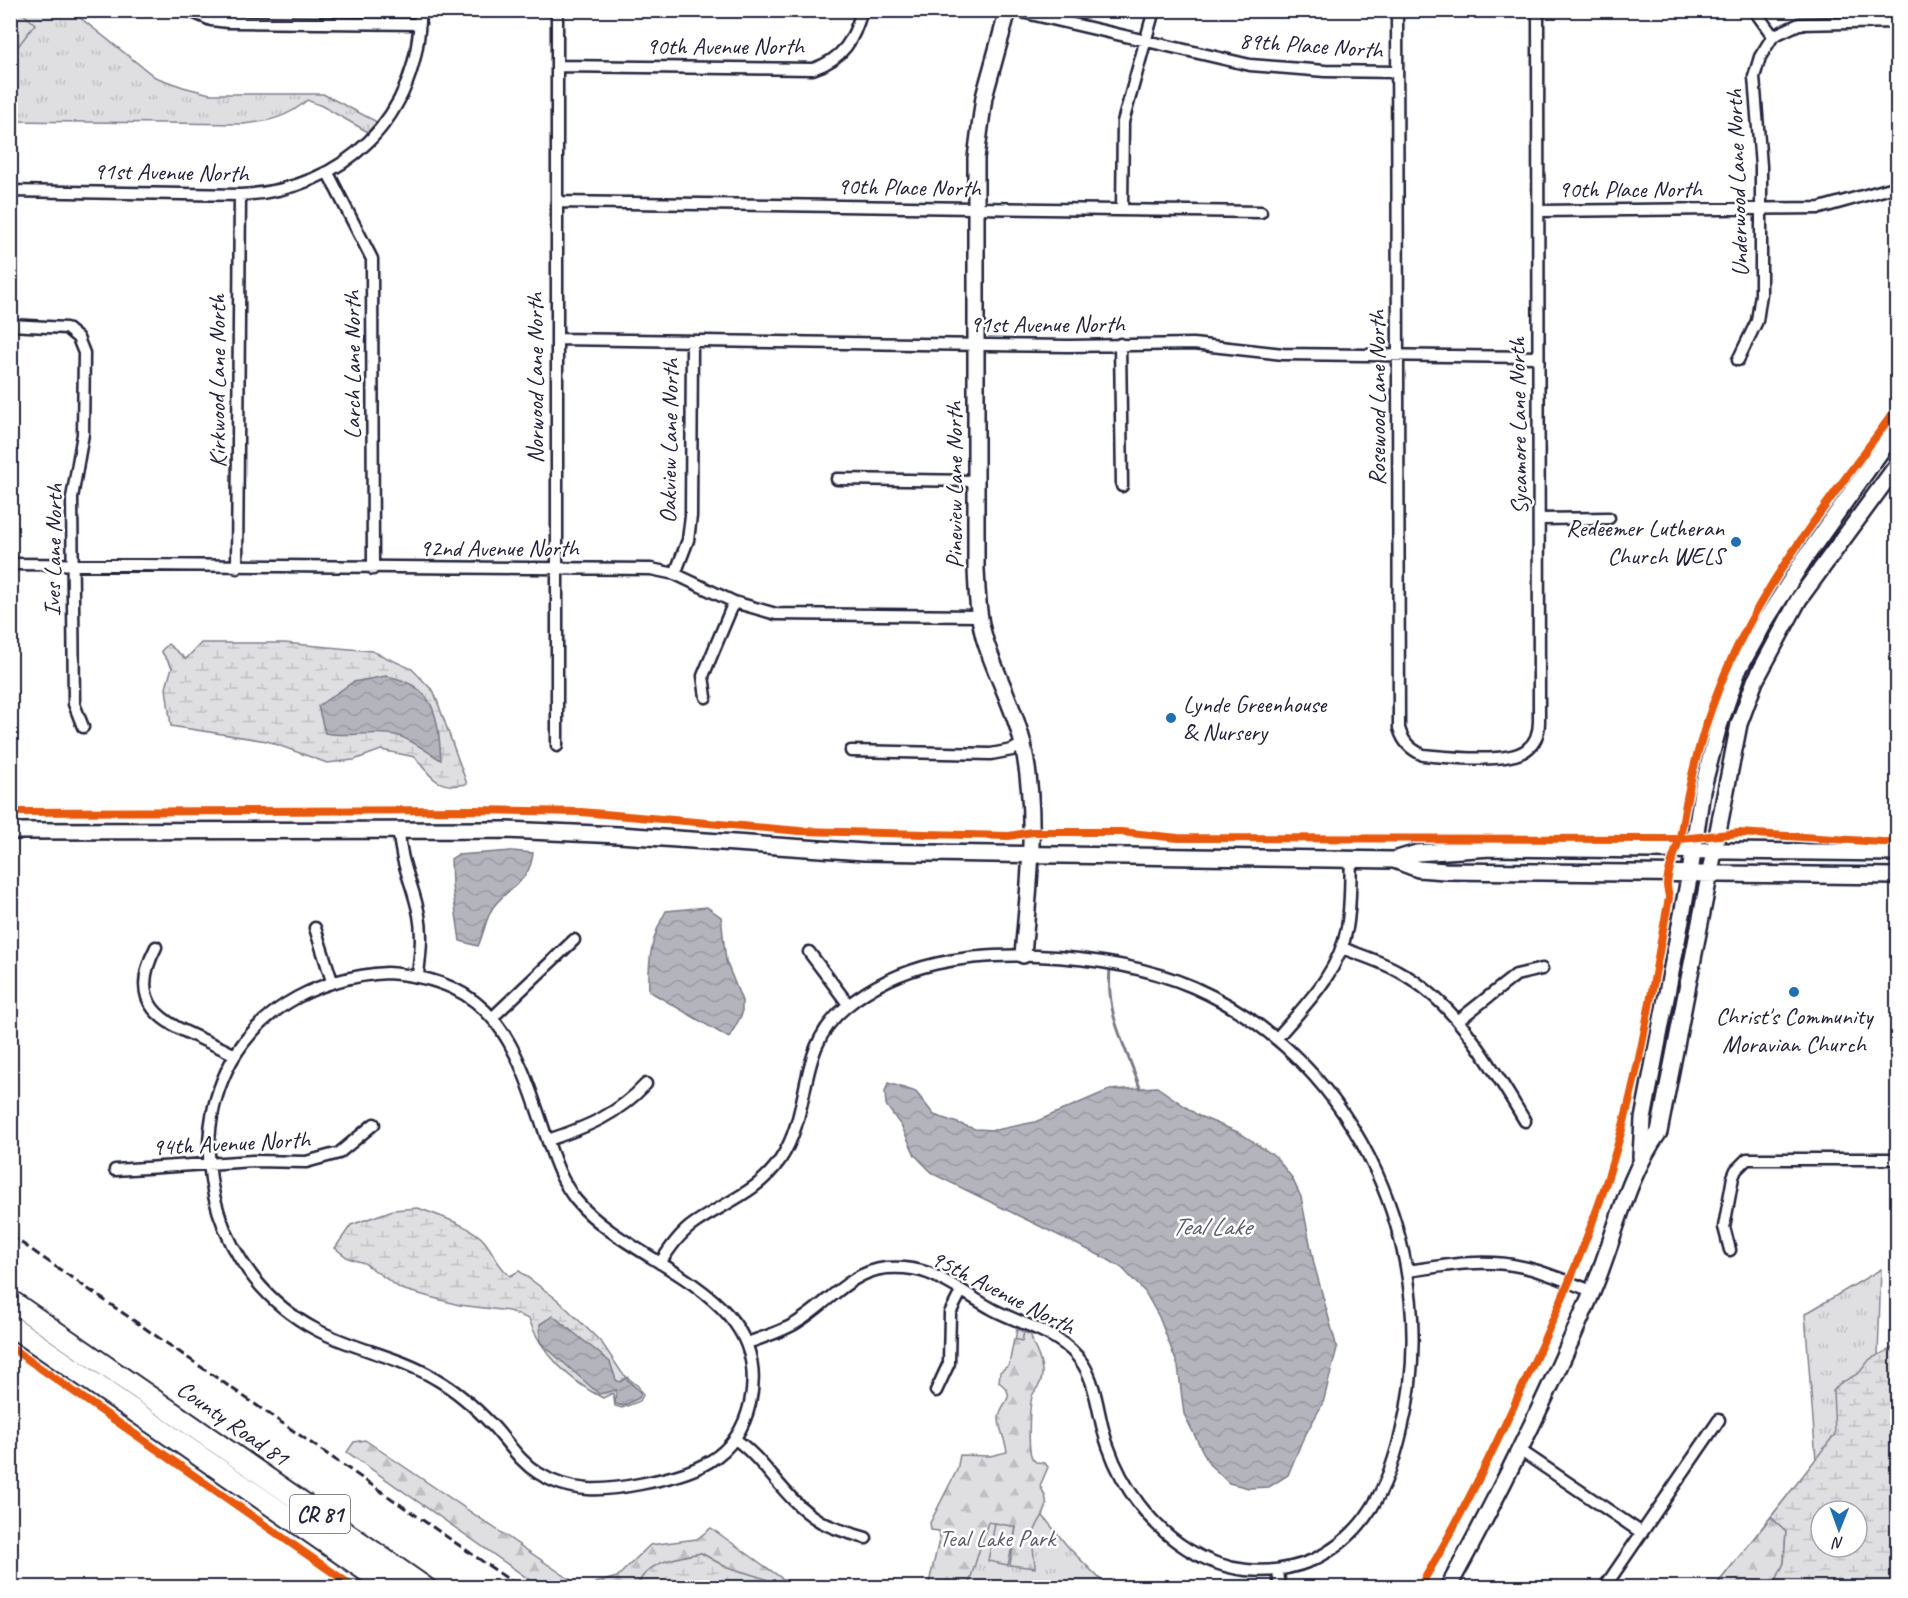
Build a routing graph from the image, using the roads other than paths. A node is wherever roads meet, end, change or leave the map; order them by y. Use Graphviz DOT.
graph roads {
  1 [pos="188,10"];
  2 [pos="420,10"];
  3 [pos="556,10"];
  4 [pos="862,10"];
  5 [pos="1008,10"];
  6 [pos="1013,10"];
  7 [pos="1154,10"];
  8 [pos="1397,10"];
  9 [pos="1538,10"];
  10 [pos="1754,10"];
  11 [pos="284,16"];
  12 [pos="1898,22"];
  13 [pos="420,24"];
  14 [pos="1773,36"];
  15 [pos="1145,42"];
  16 [pos="557,66"];
  17 [pos="1397,72"];
  18 [pos="328,173"];
  19 [pos="1898,186"];
  20 [pos="10,191"];
  21 [pos="240,195"];
  22 [pos="557,202"];
  23 [pos="976,210"];
  24 [pos="1122,210"];
  25 [pos="1761,210"];
  26 [pos="1539,211"];
  27 [pos="1261,212"];
  28 [pos="10,326"];
  29 [pos="557,339"];
  30 [pos="692,341"];
  31 [pos="1120,344"];
  32 [pos="976,346"];
  33 [pos="1398,356"];
  34 [pos="1538,357"];
  35 [pos="1738,360"];
  36 [pos="1898,427"];
  37 [pos="1898,464"];
  38 [pos="837,479"];
  39 [pos="976,481"];
  40 [pos="1893,481"];
  41 [pos="1122,486"];
  42 [pos="1609,518"];
  43 [pos="1540,519"];
  44 [pos="10,564"];
  45 [pos="72,566"];
  46 [pos="237,568"];
  47 [pos="373,568"];
  48 [pos="555,569"];
  49 [pos="675,574"];
  50 [pos="734,602"];
  51 [pos="980,616"];
  52 [pos="706,697"];
  53 [pos="83,727"];
  54 [pos="1023,744"];
  55 [pos="557,746"];
  56 [pos="851,751"];
  57 [pos="1442,757"];
  58 [pos="399,830"];
  59 [pos="10,831"];
  60 [pos="1694,851"];
  61 [pos="1714,852"];
  62 [pos="1898,853"];
  63 [pos="1031,855"];
  64 [pos="1351,859"];
  65 [pos="1394,860"];
  66 [pos="1690,873"];
  67 [pos="1709,875"];
  68 [pos="1898,876"];
  69 [pos="315,928"];
  70 [pos="574,940"];
  71 [pos="156,947"];
  72 [pos="1342,948"];
  73 [pos="809,952"];
  74 [pos="1023,955"];
  75 [pos="1542,969"];
  76 [pos="418,975"];
  77 [pos="332,981"];
  78 [pos="848,1004"];
  79 [pos="493,1017"];
  80 [pos="1459,1020"];
  81 [pos="1276,1039"];
  82 [pos="235,1055"];
  83 [pos="646,1084"];
  84 [pos="1525,1120"];
  85 [pos="374,1124"];
  86 [pos="548,1140"];
  87 [pos="1641,1156"];
  88 [pos="1898,1159"];
  89 [pos="208,1164"];
  90 [pos="115,1170"];
  91 [pos="1730,1251"];
  92 [pos="660,1263"];
  93 [pos="1408,1271"];
  94 [pos="1593,1291"];
  95 [pos="961,1292"];
  96 [pos="17,1305"];
  97 [pos="11,1327"];
  98 [pos="747,1343"];
  99 [pos="936,1391"];
  100 [pos="1719,1420"];
  101 [pos="735,1438"];
  102 [pos="1521,1450"];
  103 [pos="1642,1533"];
  104 [pos="866,1538"];
  105 [pos="1278,1571"];
  106 [pos="390,1587"];
  107 [pos="426,1587"];
  108 [pos="1280,1587"];
  109 [pos="1448,1587"];
  110 [pos="1604,1587"];
  1 -- 11 [label="street"];
  2 -- 13 [label="street, 91st Avenue North"];
  3 -- 16 [label="street, Norwood Lane North"];
  4 -- 16 [label="street, 90th Avenue North"];
  5 -- 23 [label="street, Pineview Lane North"];
  6 -- 15 [label="street, 89th Place North"];
  7 -- 15 [label="street"];
  8 -- 17 [label="street, Rosewood Lane North"];
  9 -- 26 [label="street, Sycamore Lane North"];
  10 -- 14 [label="street"];
  11 -- 13 [label="street"];
  12 -- 14 [label="street"];
  13 -- 18 [label="street, 91st Avenue North"];
  14 -- 25 [label="street, Underwood Lane North"];
  15 -- 17 [label="street, 89th Place North"];
  15 -- 24 [label="street"];
  16 -- 22 [label="street, Norwood Lane North"];
  17 -- 33 [label="street, Rosewood Lane North"];
  18 -- 21 [label="street, 91st Avenue North"];
  18 -- 47 [label="street, Larch Lane North"];
  19 -- 25 [label="street, 90th Place North"];
  20 -- 21 [label="street, 91st Avenue North"];
  21 -- 46 [label="street, Kirkwood Lane North"];
  22 -- 23 [label="street, 90th Place North"];
  22 -- 29 [label="street, Norwood Lane North"];
  23 -- 24 [label="street, 90th Place North"];
  23 -- 32 [label="street, Pineview Lane North"];
  24 -- 27 [label="street, 90th Place North"];
  25 -- 26 [label="street, 90th Place North"];
  25 -- 35 [label="street, Underwood Lane North"];
  26 -- 34 [label="street, Sycamore Lane North"];
  28 -- 45 [label="street, Ives Lane North"];
  29 -- 30 [label="street, 91st Avenue North"];
  29 -- 48 [label="street, Norwood Lane North"];
  30 -- 32 [label="street, 91st Avenue North"];
  30 -- 49 [label="street, Oakview Lane North"];
  31 -- 32 [label="street, 91st Avenue North"];
  31 -- 33 [label="street, 91st Avenue North"];
  31 -- 41 [label="street"];
  32 -- 39 [label="street, Pineview Lane North"];
  33 -- 34 [label="street, 91st Avenue North"];
  33 -- 57 [label="street, Rosewood Lane North"];
  34 -- 43 [label="street, Sycamore Lane North"];
  36 -- 60 [label="street"];
  37 -- 40 [label="street"];
  38 -- 39 [label="street"];
  39 -- 51 [label="street, Pineview Lane North"];
  40 -- 61 [label="street"];
  42 -- 43 [label="street"];
  43 -- 57 [label="street, Sycamore Lane North"];
  44 -- 45 [label="street, 92nd Avenue North"];
  45 -- 46 [label="street, 92nd Avenue North"];
  45 -- 53 [label="street, Ives Lane North"];
  46 -- 47 [label="street, 92nd Avenue North"];
  47 -- 48 [label="street, 92nd Avenue North"];
  48 -- 49 [label="street, 92nd Avenue North"];
  48 -- 55 [label="street, Norwood Lane North"];
  49 -- 50 [label="street, 92nd Avenue North"];
  50 -- 51 [label="street, 92nd Avenue North"];
  50 -- 52 [label="street"];
  51 -- 54 [label="street, Pineview Lane North"];
  54 -- 56 [label="street"];
  54 -- 63 [label="street, Pineview Lane North"];
  58 -- 59 [label="street"];
  58 -- 63 [label="street"];
  58 -- 76 [label="street"];
  60 -- 61 [label="street"];
  60 -- 65 [label="street"];
  60 -- 66 [label="street"];
  61 -- 62 [label="street"];
  61 -- 67 [label="street"];
  63 -- 64 [label="street"];
  63 -- 74 [label="street, Pineview Lane North"];
  64 -- 65 [label="street"];
  64 -- 72 [label="street"];
  65 -- 66 [label="street"];
  66 -- 67 [label="street"];
  66 -- 87 [label="street"];
  67 -- 68 [label="street"];
  67 -- 87 [label="street"];
  69 -- 77 [label="street"];
  70 -- 79 [label="street"];
  71 -- 82 [label="street"];
  72 -- 80 [label="street"];
  72 -- 81 [label="street"];
  73 -- 78 [label="street"];
  74 -- 78 [label="street"];
  74 -- 81 [label="street"];
  75 -- 80 [label="street"];
  76 -- 77 [label="street"];
  76 -- 79 [label="street"];
  77 -- 82 [label="street"];
  78 -- 92 [label="street"];
  79 -- 86 [label="street"];
  80 -- 84 [label="street"];
  81 -- 93 [label="street"];
  82 -- 89 [label="street"];
  83 -- 86 [label="street"];
  85 -- 89 [label="street, 94th Avenue North"];
  86 -- 92 [label="street"];
  87 -- 94 [label="street"];
  88 -- 91 [label="street"];
  89 -- 90 [label="street, 94th Avenue North"];
  89 -- 101 [label="street"];
  92 -- 98 [label="street"];
  93 -- 94 [label="street"];
  93 -- 105 [label="street"];
  94 -- 102 [label="street"];
  95 -- 98 [label="street, 95th Avenue North"];
  95 -- 99 [label="street"];
  95 -- 105 [label="street, 95th Avenue North"];
  96 -- 97 [label="street"];
  96 -- 107 [label="highway, County Road 81 / CR 81"];
  97 -- 106 [label="highway, County Road 81 / CR 81"];
  98 -- 101 [label="street"];
  100 -- 103 [label="street"];
  101 -- 104 [label="street"];
  102 -- 103 [label="street"];
  102 -- 109 [label="street"];
  103 -- 110 [label="street"];
  105 -- 108 [label="street"];
}
